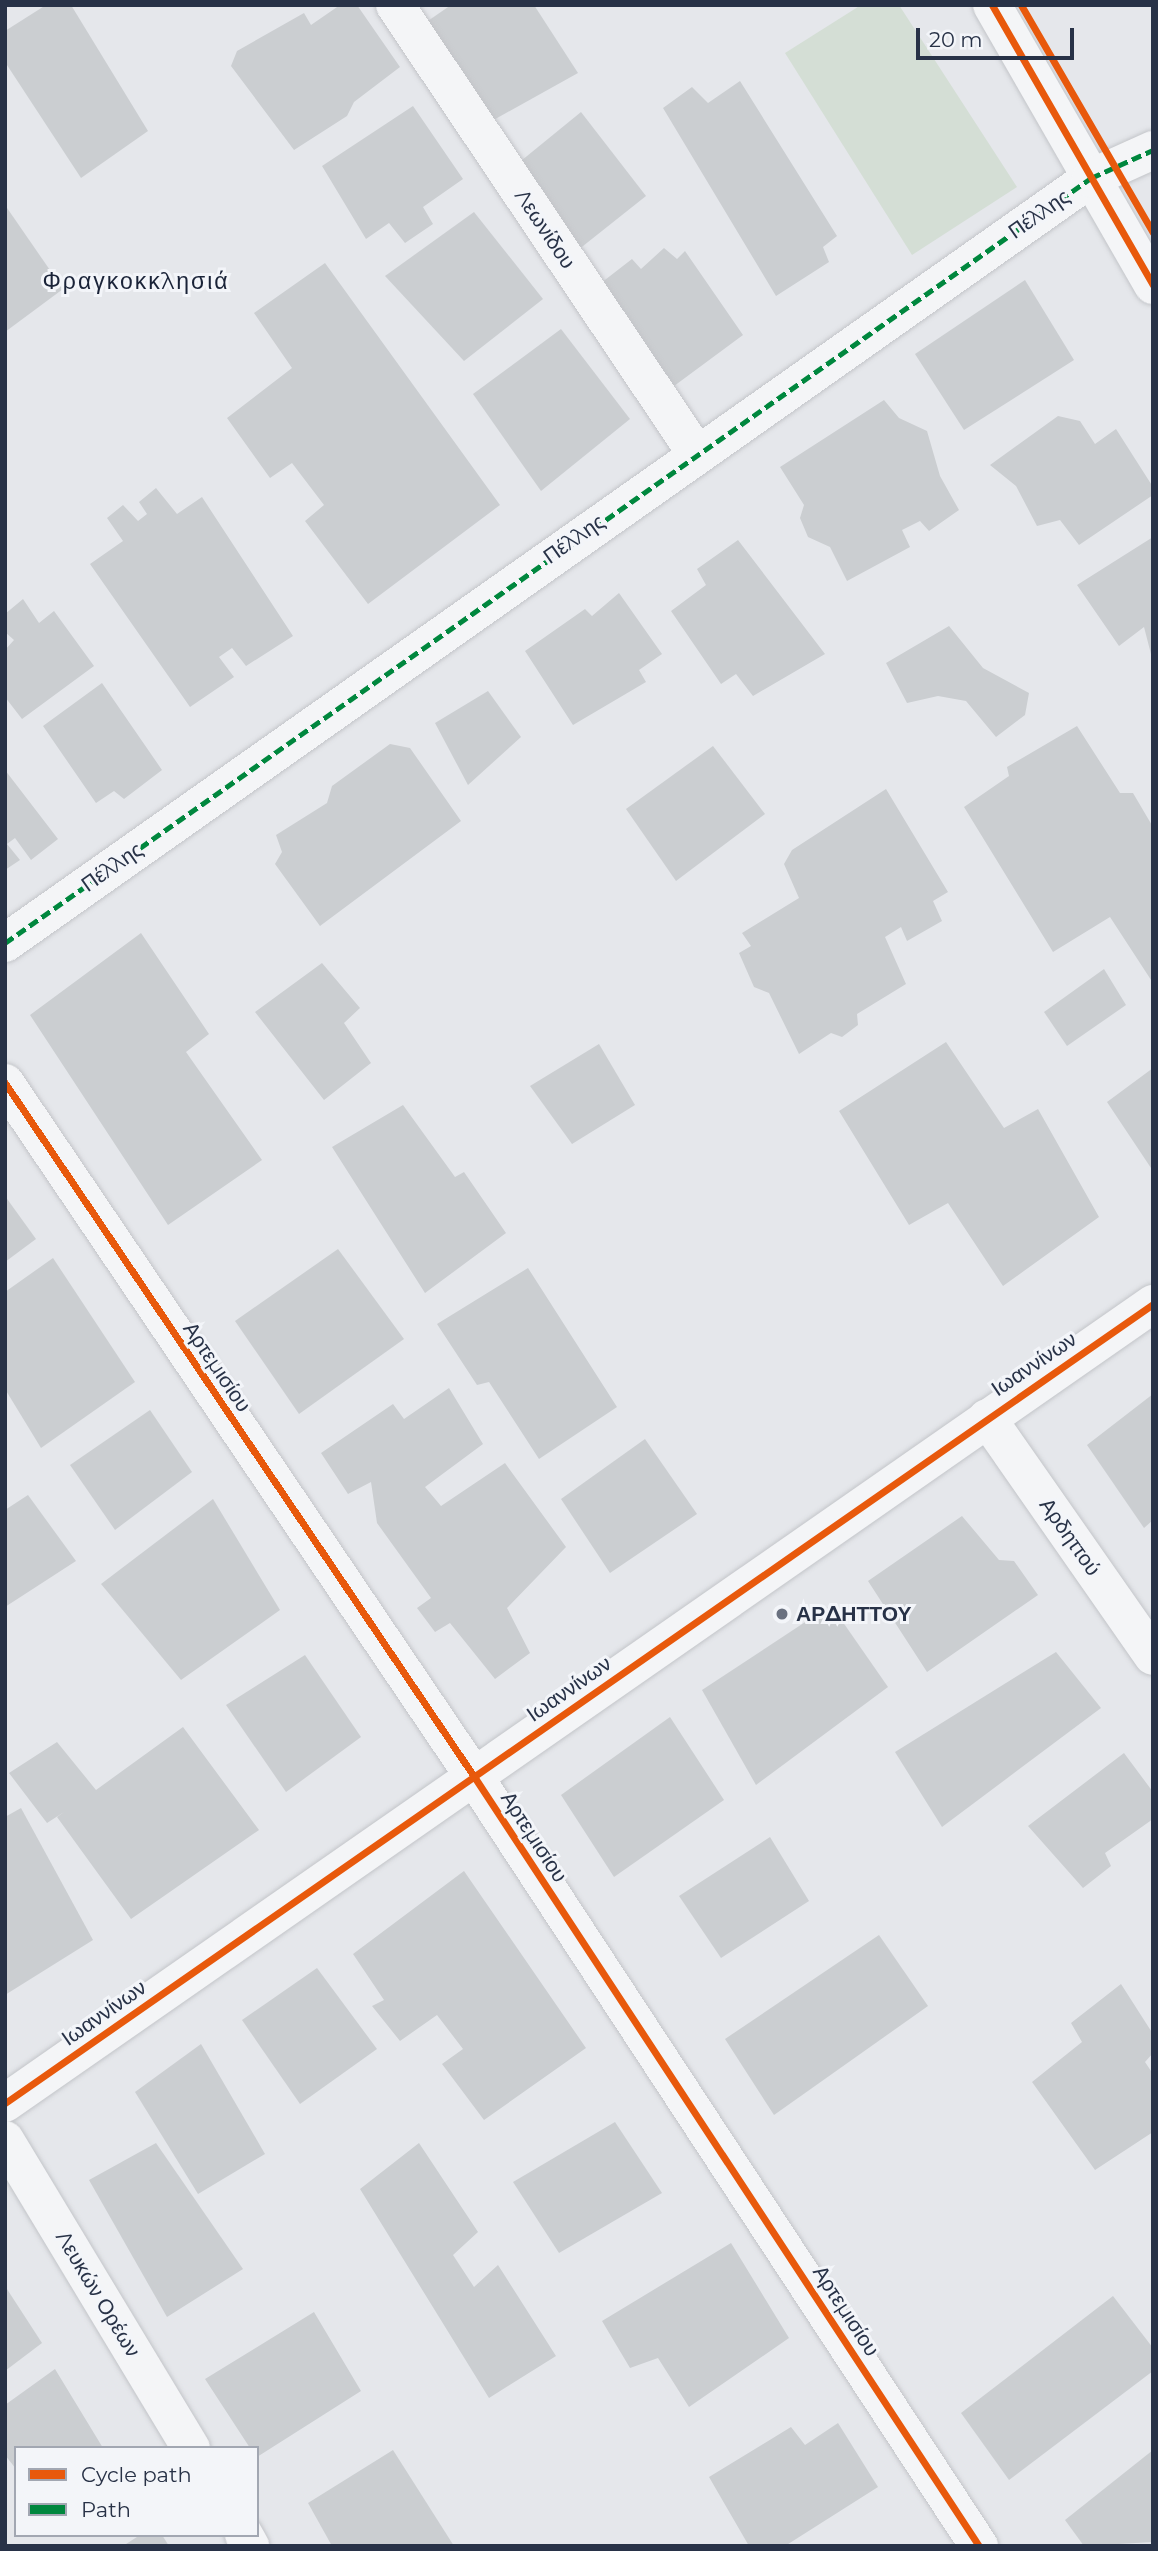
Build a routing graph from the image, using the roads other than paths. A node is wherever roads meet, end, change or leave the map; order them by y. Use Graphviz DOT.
graph roads {
  1 [pos="395,5"];
  2 [pos="992,5"];
  3 [pos="1153,150"];
  4 [pos="1091,178"];
  5 [pos="1153,285"];
  6 [pos="695,453"];
  7 [pos="5,943"];
  8 [pos="5,1083"];
  9 [pos="1153,1304"];
  10 [pos="987,1418"];
  11 [pos="1153,1656"];
  12 [pos="475,1778"];
  13 [pos="5,2103"];
  14 [pos="5,2140"];
  15 [pos="190,2446"];
  16 [pos="979,2546"];
  1 -- 6 [label="street, Λεωνίδου"];
  2 -- 4 [label="street"];
  3 -- 4 [label="street, Πέλλης"];
  4 -- 5 [label="street"];
  4 -- 6 [label="street, Πέλλης"];
  6 -- 7 [label="street, Πέλλης"];
  8 -- 12 [label="street, Αρτεμισίου"];
  9 -- 10 [label="street, Ιωαννίνων"];
  10 -- 11 [label="street, Αρδηττού"];
  10 -- 12 [label="street, Ιωαννίνων"];
  12 -- 13 [label="street, Ιωαννίνων"];
  12 -- 16 [label="street, Αρτεμισίου"];
  14 -- 15 [label="street, Λευκών Ορέων"];
}
